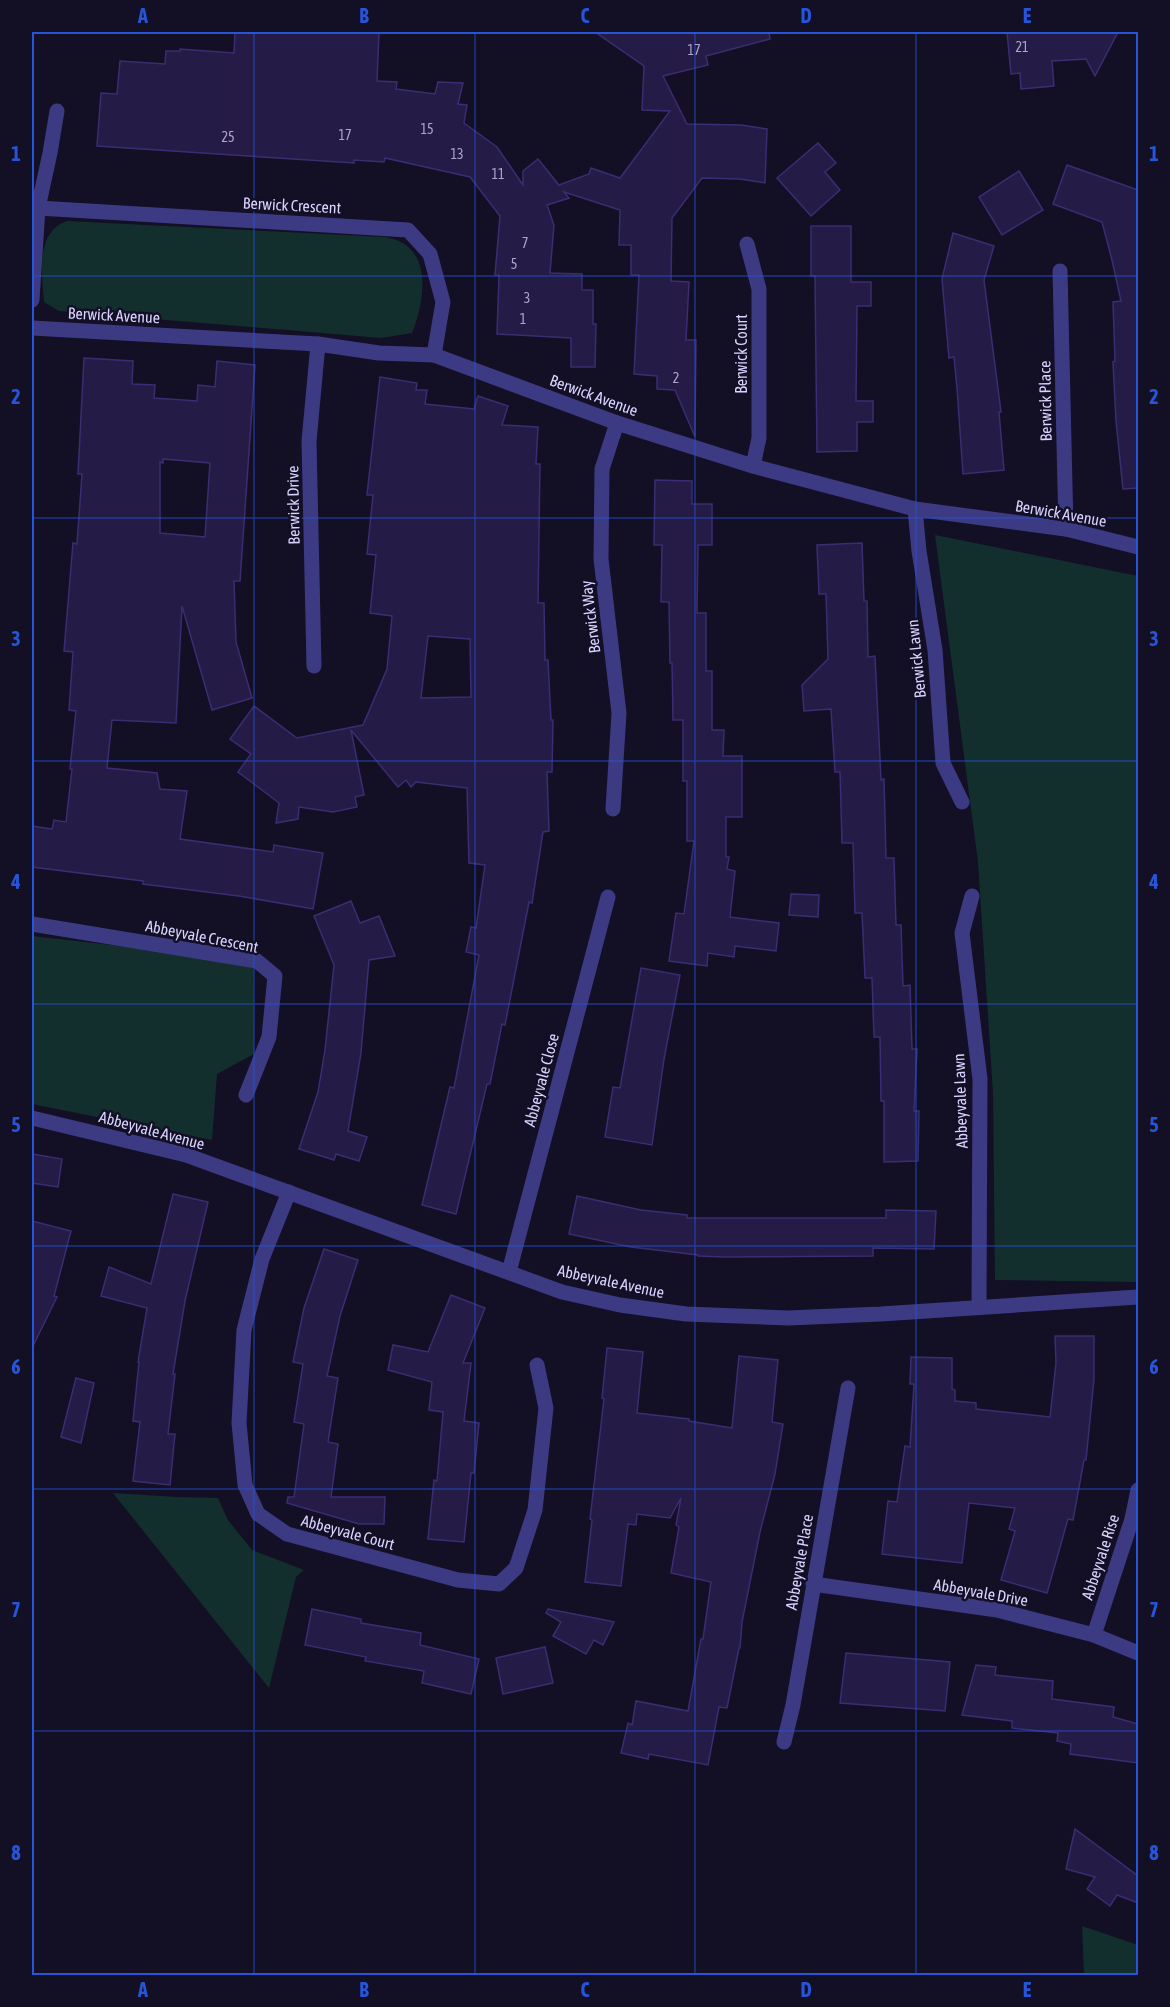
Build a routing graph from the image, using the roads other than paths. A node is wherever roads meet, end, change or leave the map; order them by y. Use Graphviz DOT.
graph roads {
  1 [pos="57,111"];
  2 [pos="38,208"];
  3 [pos="747,243"];
  4 [pos="1060,271"];
  5 [pos="32,300"];
  6 [pos="32,328"];
  7 [pos="318,344"];
  8 [pos="434,355"];
  9 [pos="617,423"];
  10 [pos="753,466"];
  11 [pos="915,509"];
  12 [pos="1066,529"];
  13 [pos="1138,547"];
  14 [pos="314,666"];
  15 [pos="962,802"];
  16 [pos="613,809"];
  17 [pos="972,896"];
  18 [pos="608,897"];
  19 [pos="32,924"];
  20 [pos="246,1095"];
  21 [pos="32,1118"];
  22 [pos="289,1192"];
  23 [pos="509,1272"];
  24 [pos="1138,1297"];
  25 [pos="978,1307"];
  26 [pos="537,1365"];
  27 [pos="848,1388"];
  28 [pos="1138,1490"];
  29 [pos="813,1584"];
  30 [pos="1094,1635"];
  31 [pos="1138,1653"];
  32 [pos="784,1742"];
  1 -- 2 [label="street"];
  2 -- 5 [label="street"];
  2 -- 8 [label="street, Berwick Crescent"];
  3 -- 10 [label="street, Berwick Court"];
  4 -- 12 [label="street, Berwick Place"];
  6 -- 7 [label="street, Berwick Avenue"];
  7 -- 8 [label="street, Berwick Avenue"];
  7 -- 14 [label="street, Berwick Drive"];
  8 -- 9 [label="street, Berwick Avenue"];
  9 -- 10 [label="street, Berwick Avenue"];
  9 -- 16 [label="street, Berwick Way"];
  10 -- 11 [label="street, Berwick Avenue"];
  11 -- 12 [label="street, Berwick Avenue"];
  11 -- 15 [label="street, Berwick Lawn"];
  12 -- 13 [label="street, Berwick Avenue"];
  17 -- 25 [label="street, Abbeyvale Lawn"];
  18 -- 23 [label="street, Abbeyvale Close"];
  19 -- 20 [label="street, Abbeyvale Crescent"];
  21 -- 22 [label="street, Abbeyvale Avenue"];
  22 -- 23 [label="street, Abbeyvale Avenue"];
  22 -- 26 [label="street, Abbeyvale Court"];
  23 -- 25 [label="street, Abbeyvale Avenue"];
  24 -- 25 [label="street, Abbeyvale Avenue"];
  27 -- 29 [label="street, Abbeyvale Place"];
  28 -- 30 [label="street, Abbeyvale Rise"];
  29 -- 30 [label="street, Abbeyvale Drive"];
  29 -- 32 [label="street, Abbeyvale Place"];
  30 -- 31 [label="street, Abbeyvale Drive"];
}
